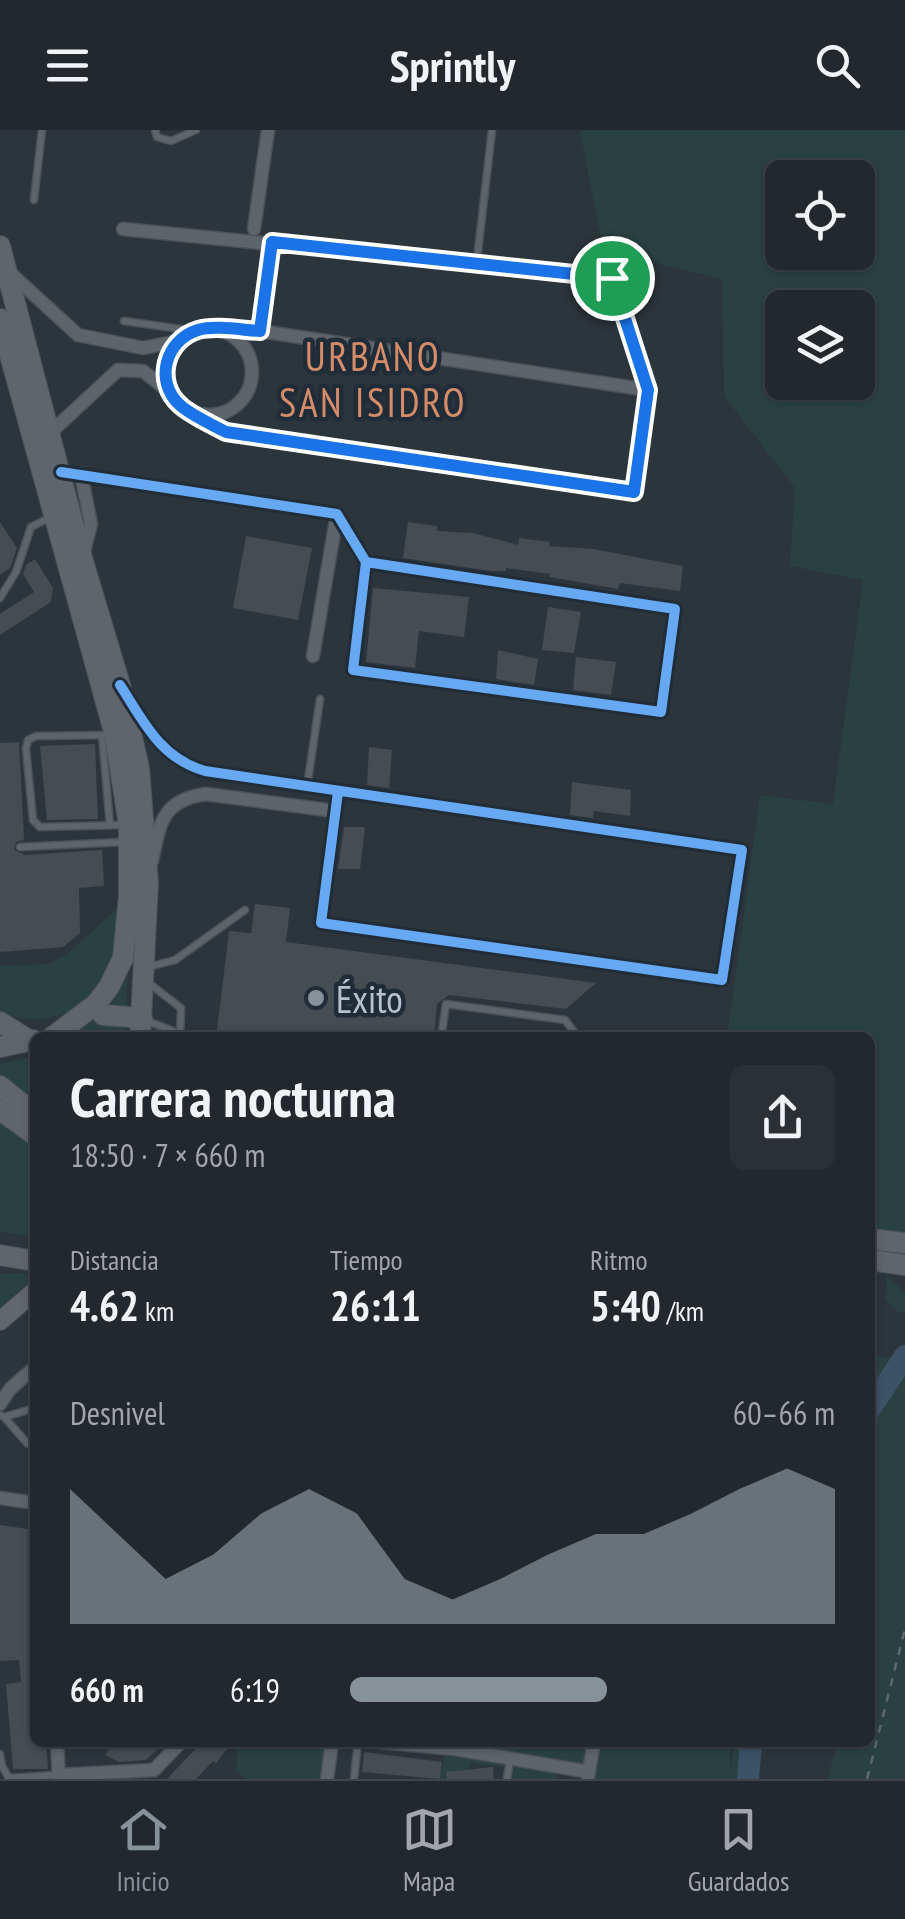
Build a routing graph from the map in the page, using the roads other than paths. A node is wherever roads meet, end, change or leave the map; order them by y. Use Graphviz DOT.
graph roads {
  1 [pos="42,130"];
  2 [pos="154,130"];
  3 [pos="196,130"];
  4 [pos="268,130"];
  5 [pos="492,130"];
  6 [pos="34,200"];
  7 [pos="123,229"];
  8 [pos="254,229"];
  9 [pos="272,242"];
  10 [pos="0,246"];
  11 [pos="478,251"];
  12 [pos="6,269"];
  13 [pos="0,319"];
  14 [pos="124,321"];
  15 [pos="165,327"];
  16 [pos="219,330"];
  17 [pos="194,331"];
  18 [pos="260,331"];
  19 [pos="178,341"];
  20 [pos="158,346"];
  21 [pos="648,390"];
  22 [pos="170,392"];
  23 [pos="200,415"];
  24 [pos="50,433"];
  25 [pos="71,473"];
  26 [pos="337,514"];
  27 [pos="56,516"];
  28 [pos="366,562"];
  29 [pos="0,598"];
  30 [pos="314,656"];
  31 [pos="120,686"];
  32 [pos="320,699"];
  33 [pos="109,735"];
  34 [pos="307,787"];
  35 [pos="338,792"];
  36 [pos="304,806"];
  37 [pos="335,811"];
  38 [pos="123,830"];
  39 [pos="20,847"];
  40 [pos="148,884"];
  41 [pos="245,910"];
  42 [pos="146,974"];
  43 [pos="96,1004"];
  44 [pos="0,1022"];
  45 [pos="141,1028"];
  46 [pos="50,1032"];
  47 [pos="180,1032"];
  48 [pos="442,1032"];
  49 [pos="574,1032"];
  50 [pos="30,1035"];
  51 [pos="30,1041"];
  52 [pos="0,1047"];
  53 [pos="0,1086"];
  54 [pos="0,1110"];
  55 [pos="30,1110"];
  56 [pos="30,1131"];
  57 [pos="875,1239"];
  58 [pos="905,1243"];
  59 [pos="0,1256"];
  60 [pos="30,1260"];
  61 [pos="875,1261"];
  62 [pos="905,1265"];
  63 [pos="30,1294"];
  64 [pos="0,1321"];
  65 [pos="30,1371"];
  66 [pos="30,1409"];
  67 [pos="1,1412"];
  68 [pos="28,1444"];
  69 [pos="0,1498"];
  70 [pos="30,1502"];
  71 [pos="57,1747"];
  72 [pos="176,1747"];
  73 [pos="331,1747"];
  74 [pos="357,1747"];
  75 [pos="460,1747"];
  76 [pos="593,1747"];
  77 [pos="0,1754"];
  78 [pos="510,1759"];
  79 [pos="588,1776"];
  80 [pos="59,1777"];
  81 [pos="328,1779"];
  82 [pos="354,1779"];
  83 [pos="507,1779"];
  1 -- 6 [label="lane"];
  2 -- 3 [label="lane"];
  4 -- 8 [label="street"];
  5 -- 11 [label="lane"];
  7 -- 9 [label="street"];
  9 -- 18 [label="street"];
  9 -- 21 [label="street"];
  10 -- 12 [label="main road"];
  12 -- 20 [label="street"];
  12 -- 24 [label="main road"];
  13 -- 27 [label="main road"];
  14 -- 15 [label="lane"];
  15 -- 17 [label="lane"];
  15 -- 20 [label="lane"];
  16 -- 17 [label="street"];
  16 -- 18 [label="street"];
  16 -- 23 [label="street"];
  17 -- 19 [label="street"];
  18 -- 21 [label="street"];
  19 -- 20 [label="street"];
  19 -- 22 [label="street"];
  21 -- 23 [label="street"];
  22 -- 23 [label="street"];
  22 -- 24 [label="street"];
  24 -- 25 [label="main road"];
  25 -- 26 [label="street"];
  25 -- 31 [label="main road"];
  26 -- 28 [label="street"];
  26 -- 30 [label="street"];
  27 -- 29 [label="lane"];
  27 -- 33 [label="main road"];
  28 -- 28 [label="street"];
  31 -- 34 [label="street"];
  31 -- 40 [label="main road"];
  32 -- 34 [label="lane"];
  33 -- 38 [label="main road"];
  33 -- 38 [label="lane"];
  34 -- 35 [label="street"];
  34 -- 36 [label="street"];
  35 -- 37 [label="street"];
  35 -- 37 [label="street"];
  36 -- 37 [label="street"];
  36 -- 40 [label="street"];
  38 -- 39 [label="lane"];
  38 -- 43 [label="main road"];
  40 -- 42 [label="main road"];
  41 -- 42 [label="lane"];
  42 -- 45 [label="main road"];
  42 -- 47 [label="lane"];
  43 -- 45 [label="main road"];
  43 -- 46 [label="main road"];
  44 -- 50 [label="main road"];
  48 -- 49 [label="lane"];
  51 -- 52 [label="main road"];
  53 -- 55 [label="main road"];
  54 -- 56 [label="main road"];
  57 -- 58 [label="main road"];
  59 -- 60 [label="main road"];
  61 -- 62 [label="main road"];
  63 -- 64 [label="main road"];
  65 -- 67 [label="street"];
  66 -- 67 [label="lane"];
  67 -- 68 [label="lane"];
  69 -- 70 [label="street"];
  71 -- 80 [label="street"];
  72 -- 80 [label="street"];
  73 -- 81 [label="street"];
  74 -- 82 [label="lane"];
  75 -- 78 [label="street"];
  76 -- 79 [label="street"];
  77 -- 80 [label="lane"];
  78 -- 79 [label="street"];
  78 -- 83 [label="lane"];
}
